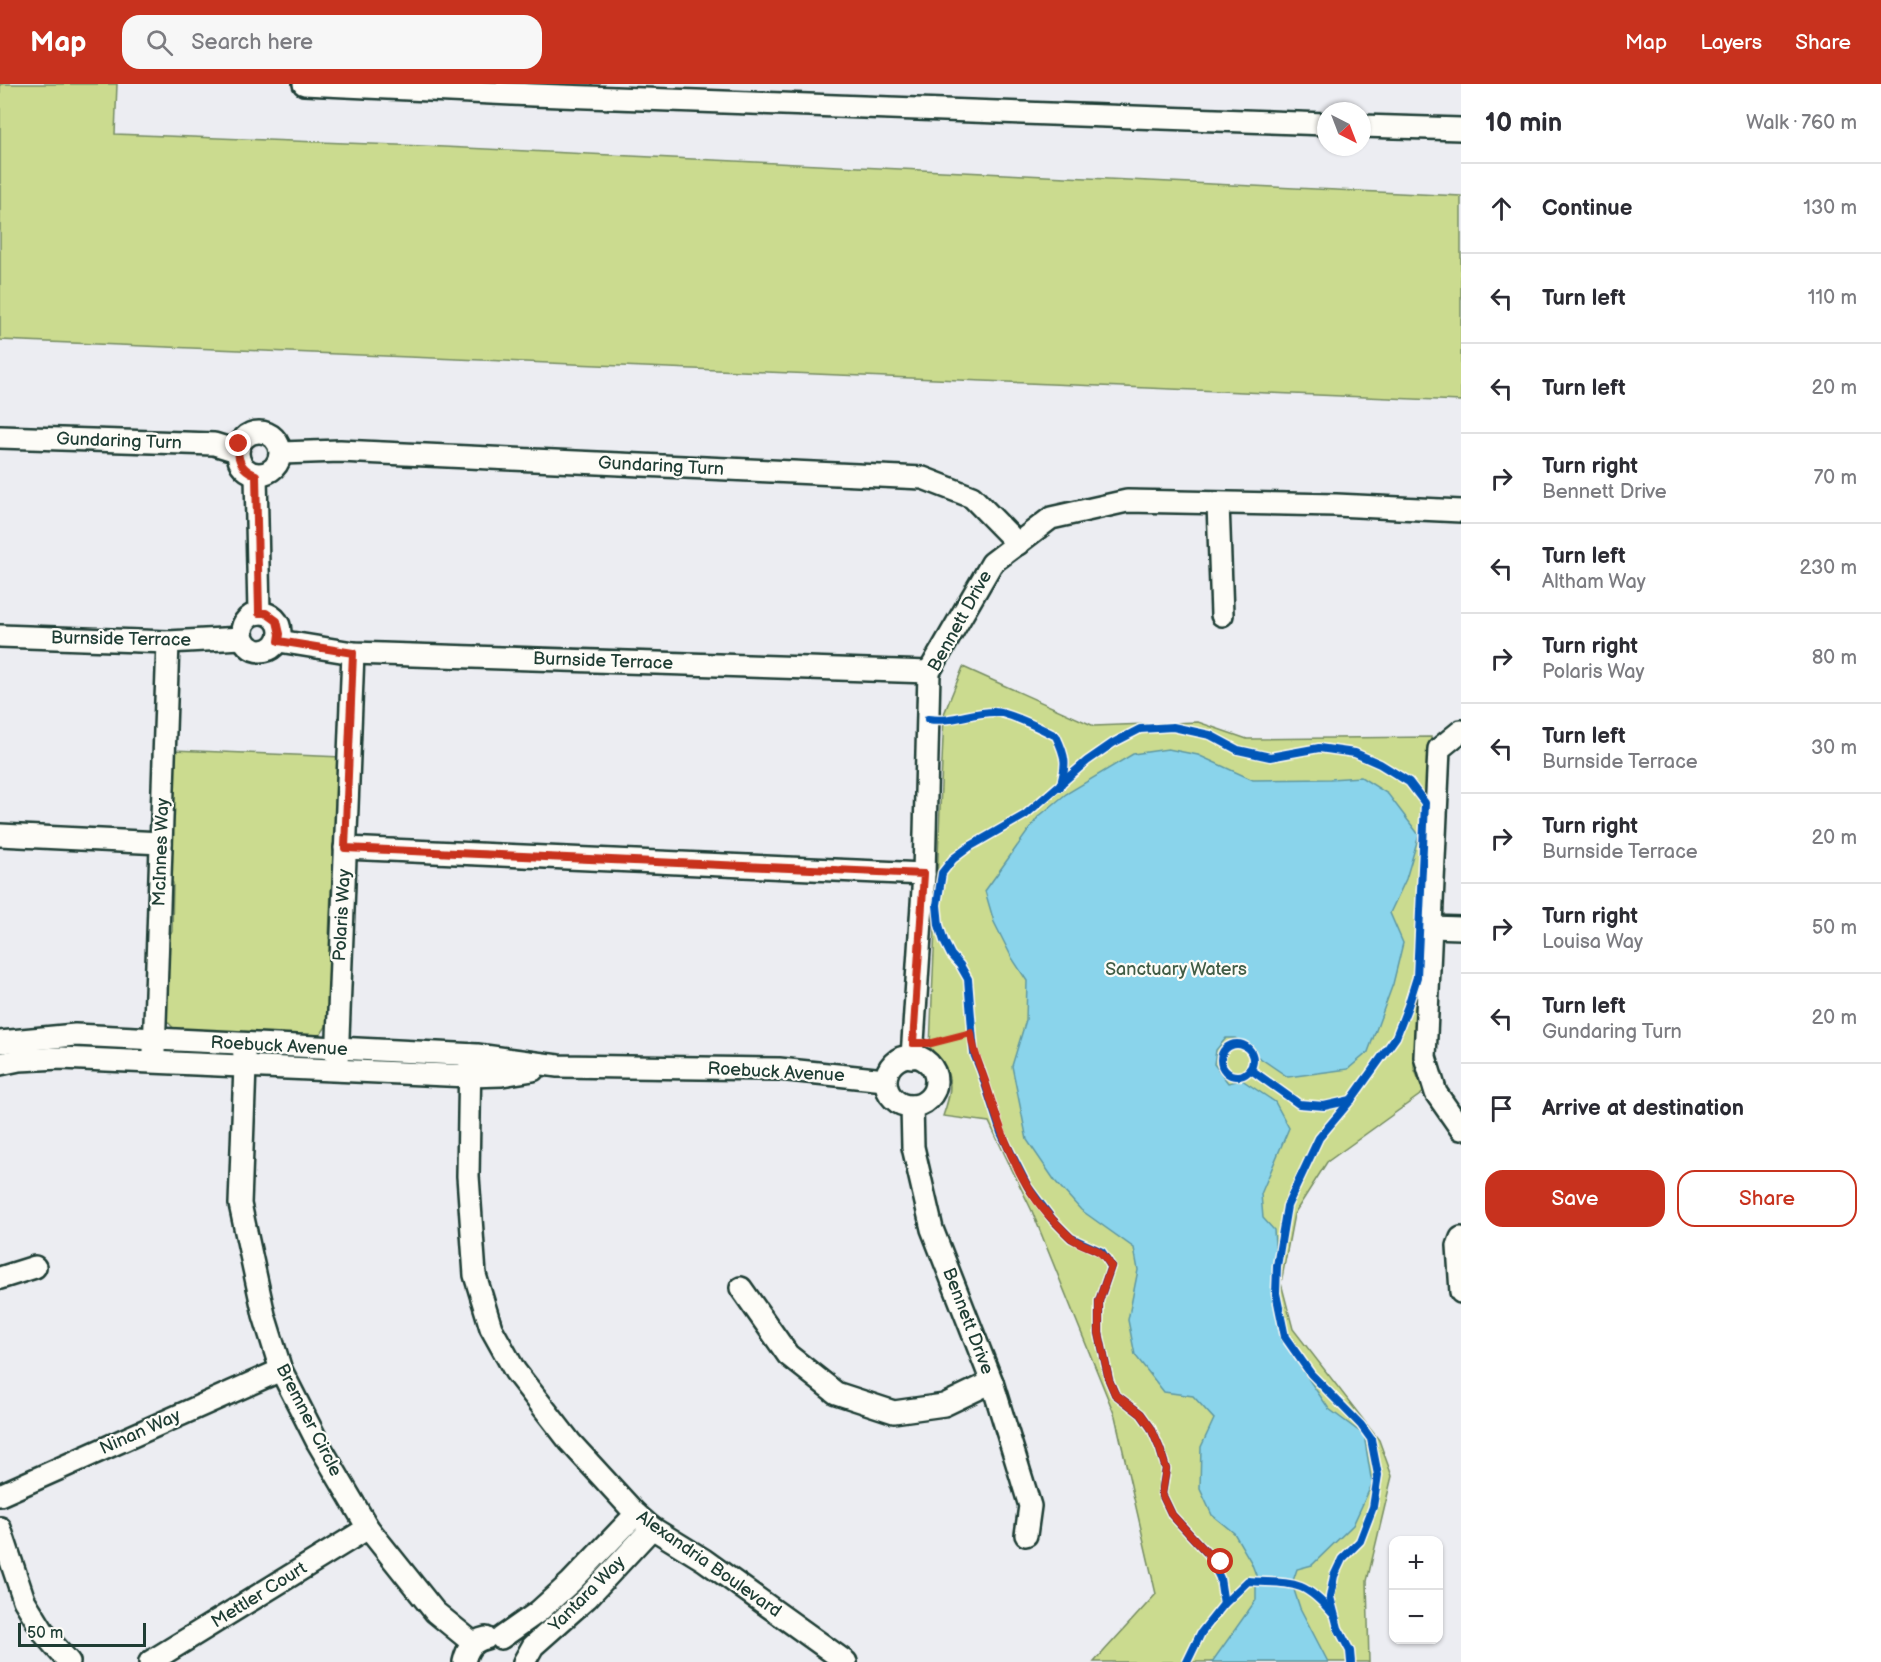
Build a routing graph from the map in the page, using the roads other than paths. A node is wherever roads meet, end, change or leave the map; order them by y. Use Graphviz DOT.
graph roads {
  1 [pos="304,84"];
  2 [pos="1317,124"];
  3 [pos="1371,126"];
  4 [pos="1461,129"];
  5 [pos="0,437"];
  6 [pos="237,451"];
  7 [pos="281,453"];
  8 [pos="256,475"];
  9 [pos="1218,503"];
  10 [pos="1461,511"];
  11 [pos="1018,544"];
  12 [pos="259,613"];
  13 [pos="1222,615"];
  14 [pos="0,636"];
  15 [pos="242,638"];
  16 [pos="279,641"];
  17 [pos="168,642"];
  18 [pos="353,653"];
  19 [pos="929,672"];
  20 [pos="1461,731"];
  21 [pos="0,835"];
  22 [pos="161,843"];
  23 [pos="345,848"];
  24 [pos="924,874"];
  25 [pos="1431,927"];
  26 [pos="1461,928"];
  27 [pos="155,1040"];
  28 [pos="0,1042"];
  29 [pos="243,1045"];
  30 [pos="912,1056"];
  31 [pos="337,1059"];
  32 [pos="154,1062"];
  33 [pos="0,1064"];
  34 [pos="469,1065"];
  35 [pos="245,1066"];
  36 [pos="885,1080"];
  37 [pos="912,1106"];
  38 [pos="1461,1129"];
  39 [pos="1461,1238"];
  40 [pos="35,1267"];
  41 [pos="0,1278"];
  42 [pos="741,1288"];
  43 [pos="1461,1292"];
  44 [pos="281,1370"];
  45 [pos="992,1382"];
  46 [pos="0,1495"];
  47 [pos="636,1514"];
  48 [pos="0,1528"];
  49 [pos="368,1528"];
  50 [pos="652,1528"];
  51 [pos="1026,1534"];
  52 [pos="501,1638"];
  53 [pos="469,1653"];
  54 [pos="69,1662"];
  55 [pos="150,1662"];
  56 [pos="522,1662"];
  57 [pos="846,1662"];
  1 -- 2 [label="street"];
  3 -- 4 [label="street"];
  5 -- 6 [label="street, Gundaring Turn"];
  6 -- 7 [label="street"];
  6 -- 8 [label="street"];
  7 -- 8 [label="street"];
  7 -- 11 [label="street, Gundaring Turn"];
  8 -- 12 [label="street"];
  9 -- 10 [label="street, Bennett Drive"];
  9 -- 11 [label="street, Bennett Drive"];
  9 -- 13 [label="street"];
  11 -- 19 [label="street, Bennett Drive"];
  12 -- 15 [label="street"];
  12 -- 16 [label="street"];
  14 -- 17 [label="street, Burnside Terrace"];
  15 -- 16 [label="street, Burnside Terrace"];
  15 -- 17 [label="street, Burnside Terrace"];
  16 -- 18 [label="street, Burnside Terrace"];
  17 -- 22 [label="street, McInnes Way"];
  18 -- 19 [label="street, Burnside Terrace"];
  18 -- 23 [label="street, Polaris Way"];
  19 -- 24 [label="street, Bennett Drive"];
  20 -- 25 [label="street"];
  21 -- 22 [label="street"];
  22 -- 27 [label="street, McInnes Way"];
  23 -- 24 [label="street"];
  23 -- 31 [label="street, Polaris Way"];
  24 -- 30 [label="street, Bennett Drive"];
  25 -- 26 [label="street"];
  25 -- 38 [label="street"];
  27 -- 28 [label="street, Roebuck Avenue"];
  27 -- 29 [label="street, Roebuck Avenue"];
  27 -- 32 [label="street, McInnes Way"];
  29 -- 31 [label="street, Roebuck Avenue"];
  29 -- 35 [label="street, Bremner Circle"];
  30 -- 36 [label="street"];
  30 -- 37 [label="street"];
  31 -- 34 [label="street, Roebuck Avenue"];
  31 -- 35 [label="street, Roebuck Avenue"];
  32 -- 33 [label="street, Roebuck Avenue"];
  32 -- 35 [label="street, Roebuck Avenue"];
  34 -- 36 [label="street, Roebuck Avenue"];
  34 -- 47 [label="street, Alexandria Boulevard"];
  35 -- 44 [label="street, Bremner Circle"];
  36 -- 37 [label="street"];
  37 -- 45 [label="street, Bennett Drive"];
  39 -- 43 [label="street"];
  40 -- 41 [label="street"];
  42 -- 45 [label="street"];
  44 -- 46 [label="street, Ninan Way"];
  44 -- 49 [label="street, Bremner Circle"];
  45 -- 51 [label="street, Bennett Drive"];
  47 -- 50 [label="street, Alexandria Boulevard"];
  47 -- 52 [label="street, Yantara Way"];
  48 -- 54 [label="street"];
  49 -- 53 [label="street, Bremner Circle"];
  49 -- 55 [label="street, Mettler Court"];
  50 -- 56 [label="street, Yantara Way"];
  50 -- 57 [label="street, Alexandria Boulevard"];
  52 -- 53 [label="street, Bremner Circle"];
  52 -- 56 [label="street"];
}
